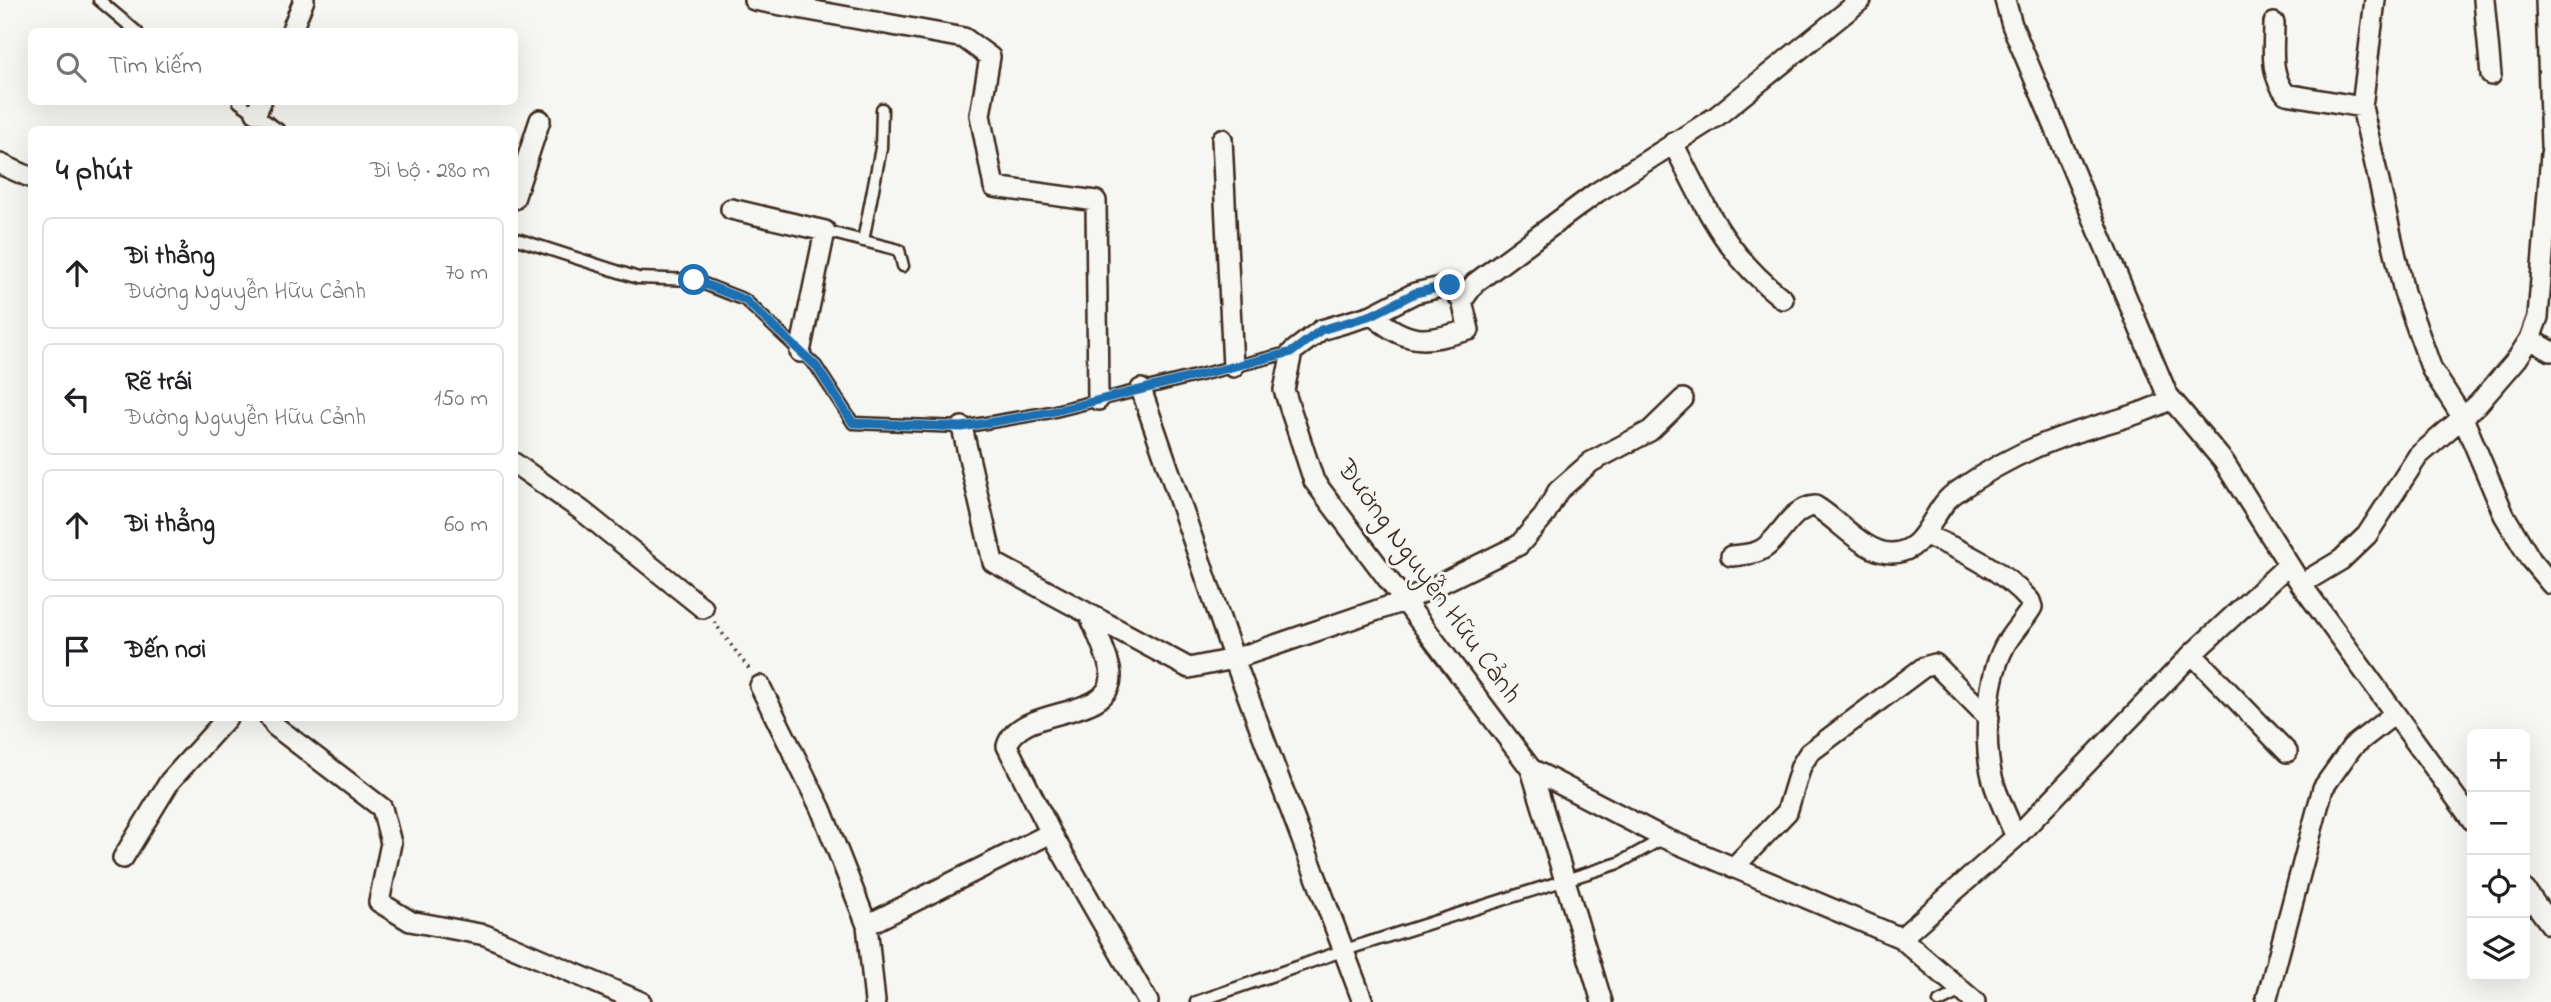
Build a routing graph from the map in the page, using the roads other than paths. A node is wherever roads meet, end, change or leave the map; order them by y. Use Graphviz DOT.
graph roads {
  1 [pos="99,0"];
  2 [pos="304,0"];
  3 [pos="754,0"];
  4 [pos="1861,0"];
  5 [pos="2005,0"];
  6 [pos="2375,0"];
  7 [pos="2484,0"];
  8 [pos="2546,0"];
  9 [pos="2274,23"];
  10 [pos="132,28"];
  11 [pos="293,28"];
  12 [pos="2491,75"];
  13 [pos="258,107"];
  14 [pos="2362,107"];
  15 [pos="881,109"];
  16 [pos="540,120"];
  17 [pos="275,126"];
  18 [pos="1222,139"];
  19 [pos="1673,143"];
  20 [pos="2551,146"];
  21 [pos="2551,155"];
  22 [pos="0,164"];
  23 [pos="28,176"];
  24 [pos="518,187"];
  25 [pos="731,209"];
  26 [pos="825,232"];
  27 [pos="518,239"];
  28 [pos="863,241"];
  29 [pos="903,266"];
  30 [pos="1783,299"];
  31 [pos="1462,301"];
  32 [pos="1372,315"];
  33 [pos="2530,339"];
  34 [pos="2551,351"];
  35 [pos="800,352"];
  36 [pos="1292,352"];
  37 [pos="1233,367"];
  38 [pos="1141,389"];
  39 [pos="2171,399"];
  40 [pos="1098,400"];
  41 [pos="1683,400"];
  42 [pos="2463,418"];
  43 [pos="962,427"];
  44 [pos="518,466"];
  45 [pos="1925,535"];
  46 [pos="1731,556"];
  47 [pos="2288,565"];
  48 [pos="2301,584"];
  49 [pos="2551,584"];
  50 [pos="1407,600"];
  51 [pos="703,608"];
  52 [pos="1089,614"];
  53 [pos="2192,654"];
  54 [pos="1234,659"];
  55 [pos="760,686"];
  56 [pos="2393,715"];
  57 [pos="1989,718"];
  58 [pos="224,721"];
  59 [pos="272,721"];
  60 [pos="2287,752"];
  61 [pos="1531,769"];
  62 [pos="2467,813"];
  63 [pos="1051,833"];
  64 [pos="2016,837"];
  65 [pos="1664,838"];
  66 [pos="123,858"];
  67 [pos="1734,868"];
  68 [pos="1565,881"];
  69 [pos="2530,897"];
  70 [pos="867,925"];
  71 [pos="2551,925"];
  72 [pos="1901,938"];
  73 [pos="1346,950"];
  74 [pos="1968,997"];
  75 [pos="641,1002"];
  76 [pos="875,1002"];
  77 [pos="1148,1002"];
  78 [pos="1196,1002"];
  79 [pos="1363,1002"];
  80 [pos="1602,1002"];
  81 [pos="1939,1002"];
  82 [pos="2266,1002"];
  1 -- 10 [label="lane"];
  2 -- 11 [label="street"];
  3 -- 40 [label="street"];
  4 -- 19 [label="street"];
  5 -- 39 [label="street"];
  6 -- 14 [label="street"];
  7 -- 12 [label="street"];
  8 -- 20 [label="street"];
  9 -- 14 [label="street"];
  13 -- 17 [label="lane"];
  14 -- 42 [label="street"];
  15 -- 28 [label="lane"];
  16 -- 24 [label="street"];
  18 -- 37 [label="street"];
  19 -- 30 [label="street"];
  19 -- 31 [label="street"];
  21 -- 33 [label="street"];
  22 -- 23 [label="street"];
  25 -- 26 [label="street"];
  26 -- 28 [label="lane"];
  26 -- 35 [label="street"];
  27 -- 35 [label="lane"];
  28 -- 29 [label="lane"];
  31 -- 32 [label="street"];
  31 -- 32 [label="street"];
  32 -- 36 [label="street"];
  33 -- 34 [label="street"];
  33 -- 42 [label="street"];
  35 -- 43 [label="lane"];
  36 -- 37 [label="lane"];
  36 -- 50 [label="street, Đường Nguyễn Hữu Cảnh"];
  37 -- 38 [label="lane"];
  38 -- 40 [label="lane"];
  38 -- 54 [label="street"];
  39 -- 45 [label="street"];
  39 -- 47 [label="street"];
  40 -- 43 [label="lane"];
  41 -- 50 [label="street"];
  42 -- 48 [label="street"];
  42 -- 49 [label="street"];
  43 -- 52 [label="street"];
  44 -- 51 [label="street"];
  45 -- 46 [label="street"];
  45 -- 57 [label="street"];
  47 -- 48 [label="street"];
  47 -- 53 [label="street"];
  48 -- 56 [label="street"];
  50 -- 54 [label="street"];
  50 -- 61 [label="street, Đường Nguyễn Hữu Cảnh"];
  52 -- 54 [label="street"];
  52 -- 63 [label="street"];
  53 -- 60 [label="street"];
  53 -- 64 [label="street"];
  54 -- 73 [label="street"];
  55 -- 70 [label="street"];
  56 -- 62 [label="street"];
  56 -- 82 [label="street"];
  57 -- 64 [label="street"];
  57 -- 67 [label="street"];
  58 -- 66 [label="street"];
  59 -- 75 [label="street"];
  61 -- 65 [label="street, Đường Nguyễn Hữu Cảnh"];
  61 -- 68 [label="street"];
  63 -- 70 [label="street"];
  63 -- 77 [label="street"];
  64 -- 72 [label="street"];
  65 -- 67 [label="street, Đường Nguyễn Hữu Cảnh"];
  65 -- 68 [label="lane"];
  67 -- 72 [label="street, Đường Nguyễn Hữu Cảnh"];
  68 -- 73 [label="lane"];
  68 -- 80 [label="street"];
  69 -- 71 [label="street"];
  70 -- 76 [label="street"];
  72 -- 74 [label="street, Đường Nguyễn Hữu Cảnh"];
  73 -- 78 [label="lane"];
  73 -- 79 [label="street"];
  74 -- 81 [label="lane"];
}
